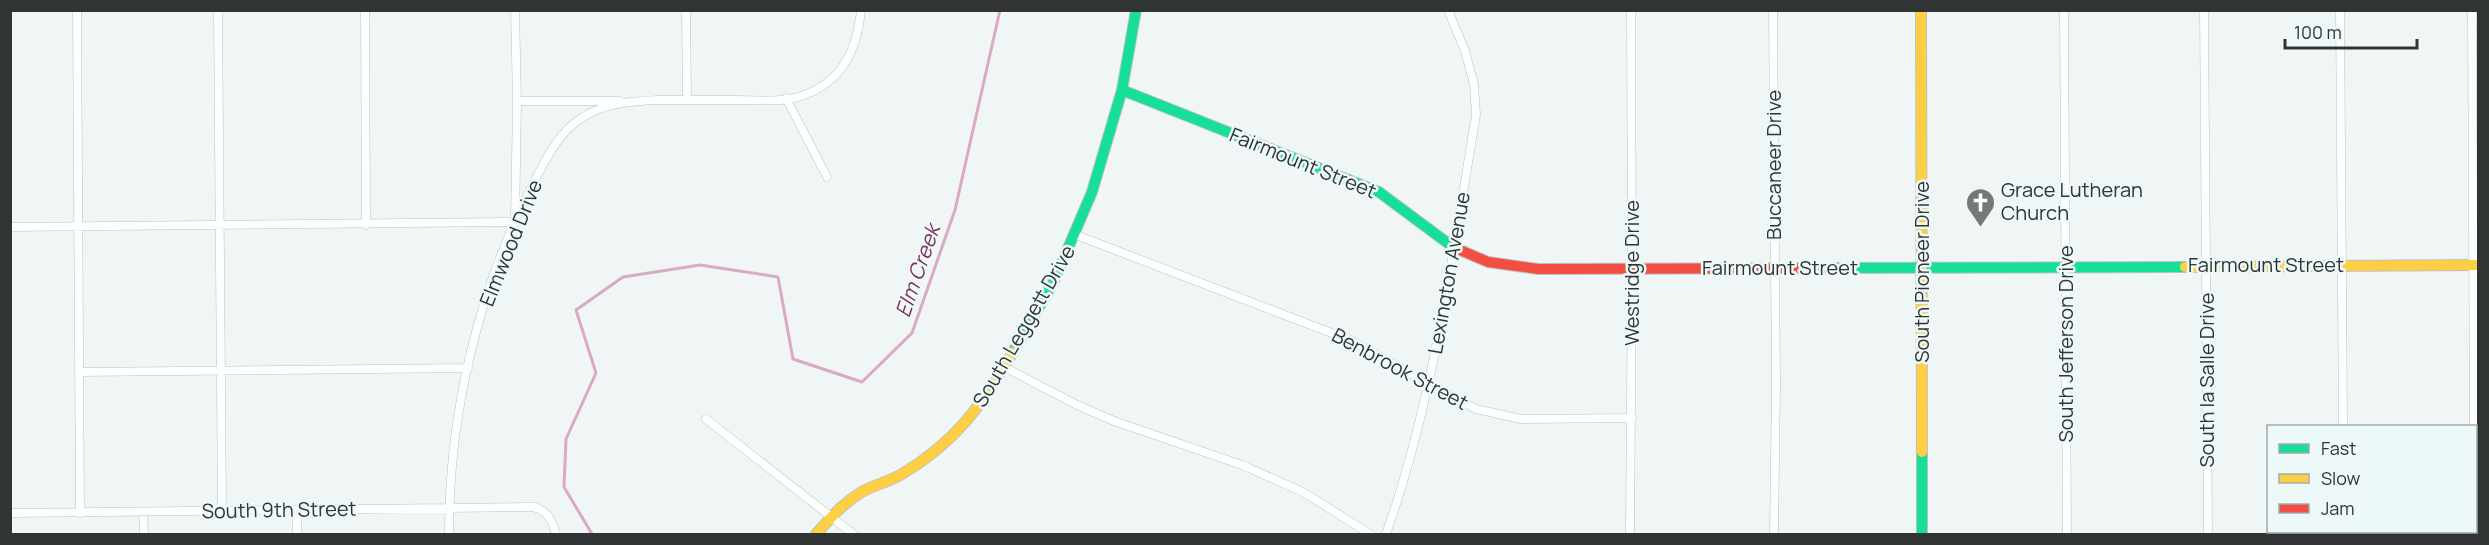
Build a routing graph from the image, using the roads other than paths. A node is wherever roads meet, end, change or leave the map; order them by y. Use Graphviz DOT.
graph roads {
  1 [pos="77,10"];
  2 [pos="218,10"];
  3 [pos="364,10"];
  4 [pos="515,10"];
  5 [pos="686,10"];
  6 [pos="861,10"];
  7 [pos="1136,10"];
  8 [pos="1448,10"];
  9 [pos="1630,10"];
  10 [pos="1773,10"];
  11 [pos="1922,10"];
  12 [pos="2064,10"];
  13 [pos="2204,10"];
  14 [pos="2340,10"];
  15 [pos="2472,10"];
  16 [pos="1122,90"];
  17 [pos="786,98"];
  18 [pos="687,100"];
  19 [pos="517,101"];
  20 [pos="633,101"];
  21 [pos="827,177"];
  22 [pos="515,222"];
  23 [pos="220,224"];
  24 [pos="366,225"];
  25 [pos="78,226"];
  26 [pos="10,227"];
  27 [pos="1076,235"];
  28 [pos="1454,247"];
  29 [pos="2206,265"];
  30 [pos="2342,265"];
  31 [pos="2476,265"];
  32 [pos="2066,266"];
  33 [pos="1923,267"];
  34 [pos="1775,268"];
  35 [pos="1632,269"];
  36 [pos="1004,367"];
  37 [pos="468,368"];
  38 [pos="220,369"];
  39 [pos="78,372"];
  40 [pos="1429,384"];
  41 [pos="1632,418"];
  42 [pos="706,419"];
  43 [pos="2343,425"];
  44 [pos="2474,425"];
  45 [pos="449,508"];
  46 [pos="297,509"];
  47 [pos="222,511"];
  48 [pos="143,512"];
  49 [pos="10,513"];
  50 [pos="80,513"];
  51 [pos="830,518"];
  52 [pos="144,534"];
  53 [pos="297,534"];
  54 [pos="449,534"];
  55 [pos="556,534"];
  56 [pos="816,534"];
  57 [pos="854,534"];
  58 [pos="1370,534"];
  59 [pos="1386,534"];
  60 [pos="1630,534"];
  61 [pos="1773,534"];
  62 [pos="1922,534"];
  63 [pos="2067,534"];
  64 [pos="2208,534"];
  1 -- 25 [label="street"];
  2 -- 23 [label="street"];
  3 -- 24 [label="street"];
  4 -- 19 [label="street"];
  5 -- 18 [label="street"];
  6 -- 17 [label="street, Elmwood Drive"];
  7 -- 16 [label="street, South Leggett Drive"];
  8 -- 28 [label="street, Lexington Avenue"];
  9 -- 35 [label="street, Westridge Drive"];
  10 -- 34 [label="street, Buccaneer Drive"];
  11 -- 33 [label="street, South Pioneer Drive"];
  12 -- 32 [label="street, South Jefferson Drive"];
  13 -- 29 [label="street, South la Salle Drive"];
  14 -- 30 [label="street"];
  15 -- 31 [label="street"];
  16 -- 27 [label="street, South Leggett Drive"];
  16 -- 28 [label="street, Fairmount Street"];
  17 -- 18 [label="street, Elmwood Drive"];
  17 -- 21 [label="street"];
  18 -- 20 [label="street, Elmwood Drive"];
  19 -- 20 [label="street"];
  19 -- 22 [label="street"];
  20 -- 22 [label="street, Elmwood Drive"];
  22 -- 24 [label="street"];
  22 -- 37 [label="street, Elmwood Drive"];
  23 -- 24 [label="street"];
  23 -- 25 [label="street"];
  23 -- 38 [label="street"];
  25 -- 26 [label="street"];
  25 -- 39 [label="street"];
  27 -- 36 [label="street, South Leggett Drive"];
  27 -- 40 [label="street, Benbrook Street"];
  28 -- 35 [label="street, Fairmount Street"];
  28 -- 40 [label="street, Lexington Avenue"];
  29 -- 30 [label="street, Fairmount Street"];
  29 -- 32 [label="street, Fairmount Street"];
  29 -- 64 [label="street, South la Salle Drive"];
  30 -- 31 [label="street, Fairmount Street"];
  30 -- 43 [label="street"];
  31 -- 44 [label="street"];
  32 -- 33 [label="street, Fairmount Street"];
  32 -- 63 [label="street, South Jefferson Drive"];
  33 -- 34 [label="street, Fairmount Street"];
  33 -- 62 [label="street, South Pioneer Drive"];
  34 -- 35 [label="street, Fairmount Street"];
  34 -- 61 [label="street, Buccaneer Drive"];
  35 -- 41 [label="street, Westridge Drive"];
  36 -- 51 [label="street, South Leggett Drive"];
  36 -- 58 [label="street"];
  37 -- 38 [label="street"];
  37 -- 45 [label="street, Elmwood Drive"];
  38 -- 39 [label="street"];
  38 -- 47 [label="street"];
  39 -- 50 [label="street"];
  40 -- 41 [label="street, Benbrook Street"];
  40 -- 59 [label="street, Lexington Avenue"];
  41 -- 60 [label="street, Westridge Drive"];
  42 -- 51 [label="street"];
  45 -- 46 [label="street, South 9th Street"];
  45 -- 54 [label="street, Elmwood Drive"];
  45 -- 55 [label="street, South 9th Street"];
  46 -- 47 [label="street, South 9th Street"];
  46 -- 53 [label="street"];
  47 -- 48 [label="street, South 9th Street"];
  48 -- 50 [label="street, South 9th Street"];
  48 -- 52 [label="street"];
  49 -- 50 [label="street, South 9th Street"];
  51 -- 56 [label="street, South Leggett Drive"];
  51 -- 57 [label="street"];
}
